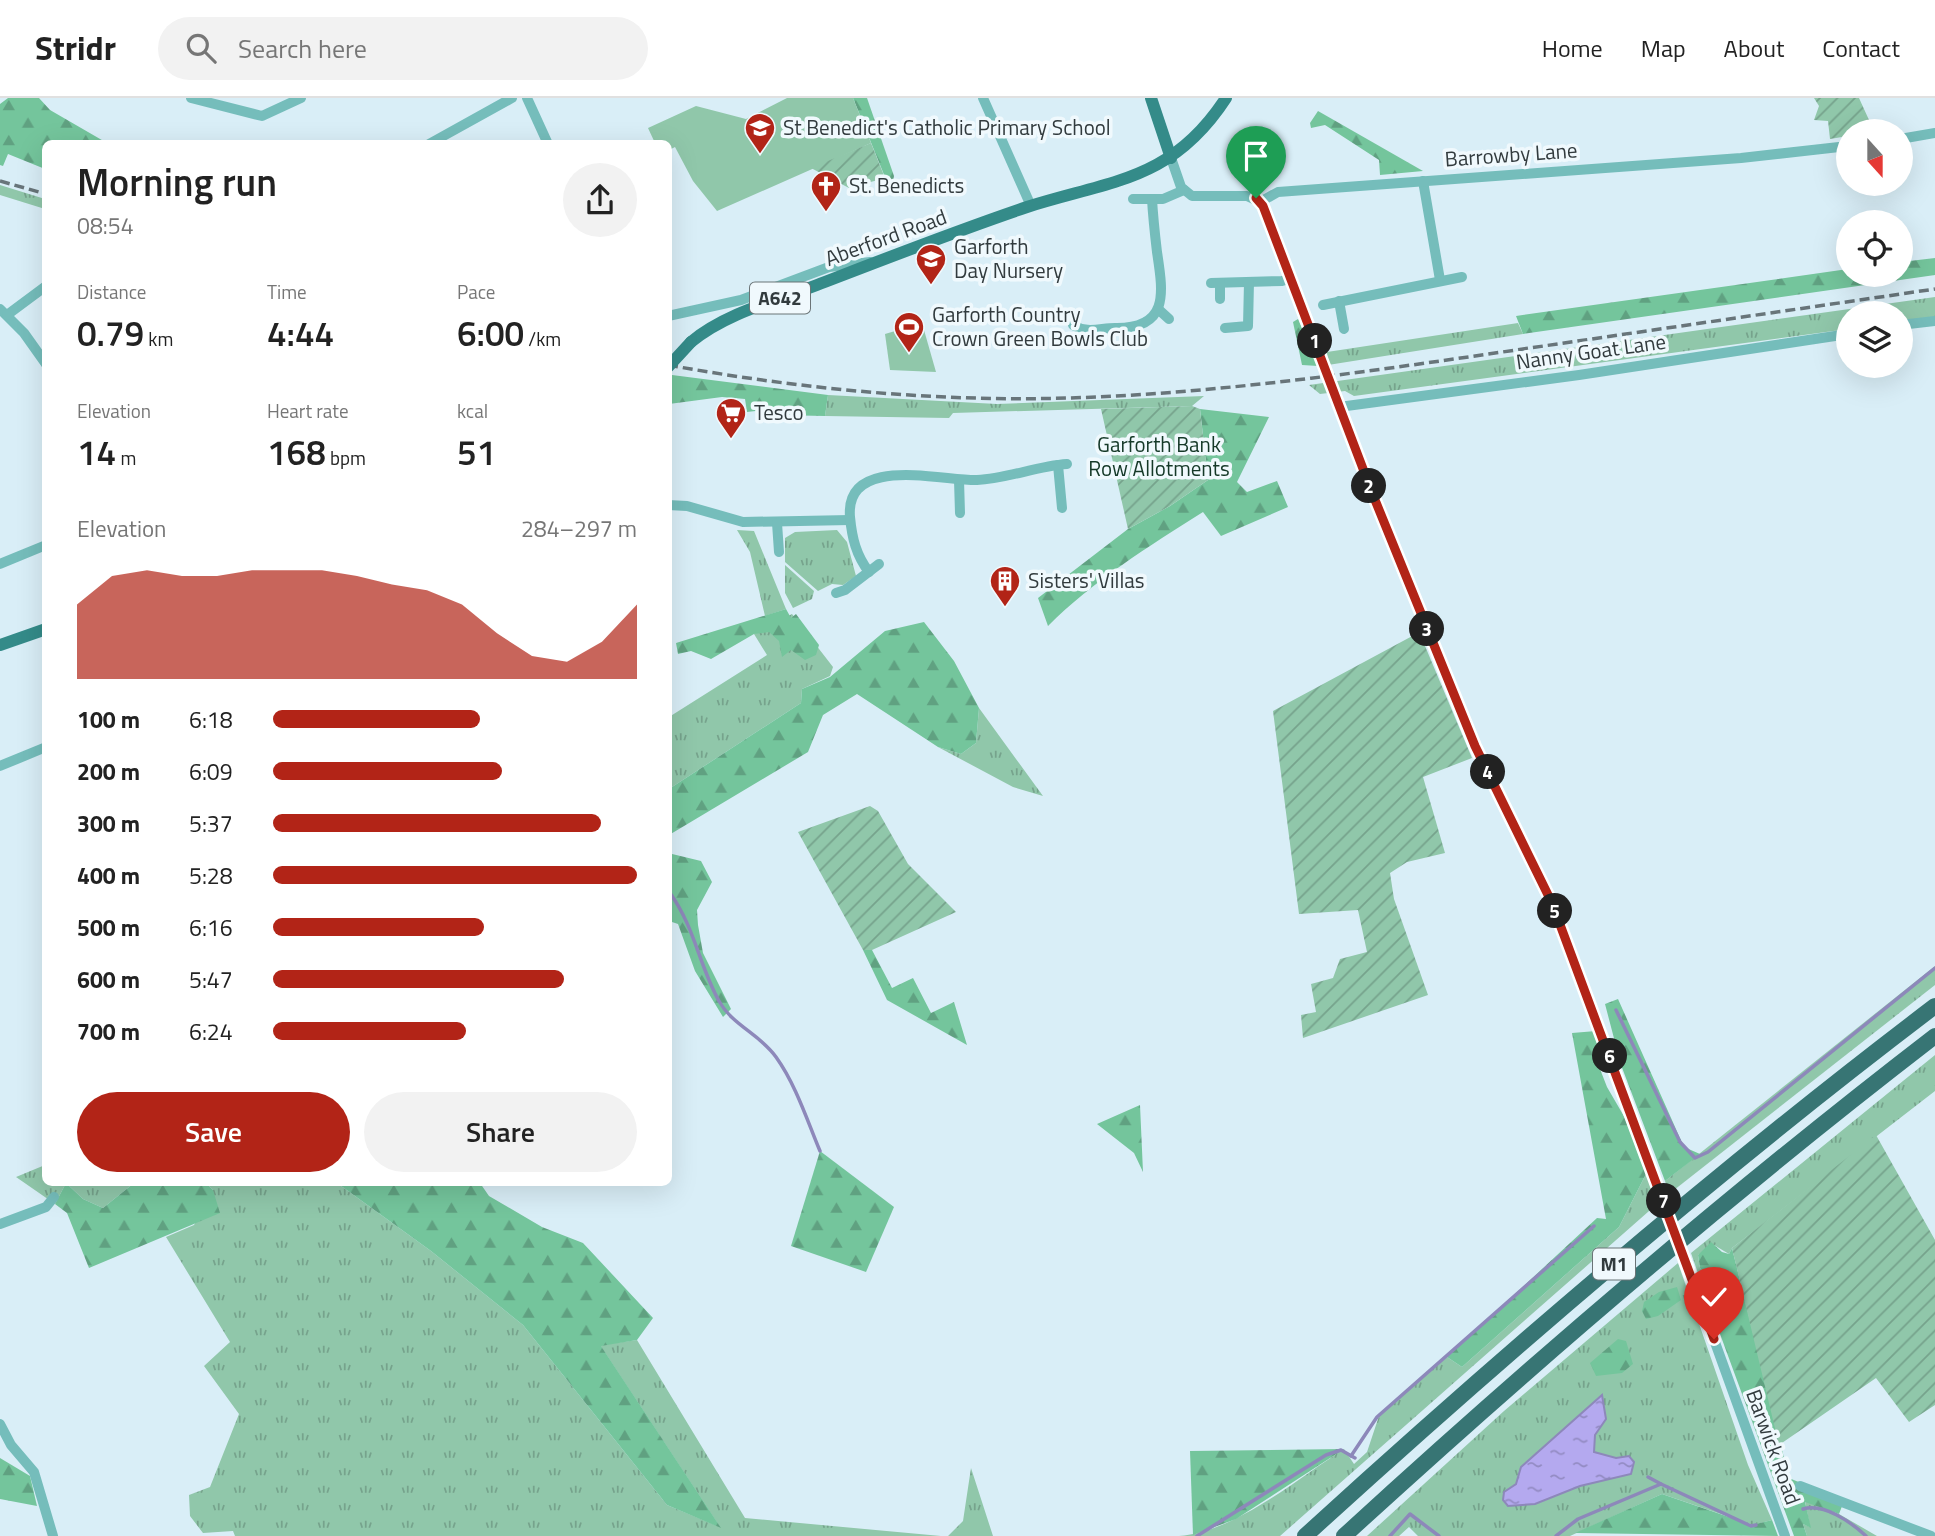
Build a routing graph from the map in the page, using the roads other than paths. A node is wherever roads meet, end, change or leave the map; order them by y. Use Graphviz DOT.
graph roads {
  1 [pos="191,98"];
  2 [pos="301,98"];
  3 [pos="512,98"];
  4 [pos="527,98"];
  5 [pos="984,98"];
  6 [pos="1151,98"];
  7 [pos="1226,98"];
  8 [pos="1935,133"];
  9 [pos="1913,137"];
  10 [pos="436,140"];
  11 [pos="546,140"];
  12 [pos="1836,147"];
  13 [pos="1171,158"];
  14 [pos="1423,181"];
  15 [pos="1184,190"];
  16 [pos="1133,199"];
  17 [pos="1152,199"];
  18 [pos="1260,202"];
  19 [pos="1031,206"];
  20 [pos="873,262"];
  21 [pos="1462,277"];
  22 [pos="1292,278"];
  23 [pos="1440,280"];
  24 [pos="1249,282"];
  25 [pos="42,288"];
  26 [pos="1220,299"];
  27 [pos="1339,301"];
  28 [pos="1323,305"];
  29 [pos="1158,309"];
  30 [pos="4,312"];
  31 [pos="672,315"];
  32 [pos="1169,318"];
  33 [pos="1935,321"];
  34 [pos="1913,324"];
  35 [pos="1073,325"];
  36 [pos="1225,328"];
  37 [pos="1344,328"];
  38 [pos="1836,336"];
  39 [pos="42,359"];
  40 [pos="672,363"];
  41 [pos="1339,407"];
  42 [pos="959,480"];
  43 [pos="672,505"];
  44 [pos="1062,508"];
  45 [pos="960,513"];
  46 [pos="850,520"];
  47 [pos="777,523"];
  48 [pos="42,547"];
  49 [pos="779,552"];
  50 [pos="0,564"];
  51 [pos="879,564"];
  52 [pos="869,572"];
  53 [pos="836,593"];
  54 [pos="42,630"];
  55 [pos="0,645"];
  56 [pos="42,749"];
  57 [pos="0,766"];
  58 [pos="1935,1006"];
  59 [pos="1935,1036"];
  60 [pos="54,1197"];
  61 [pos="0,1224"];
  62 [pos="0,1424"];
  63 [pos="1800,1486"];
  64 [pos="53,1536"];
  65 [pos="1305,1536"];
  66 [pos="1344,1536"];
  67 [pos="1785,1536"];
  68 [pos="1931,1536"];
  1 -- 2 [label="street"];
  3 -- 10 [label="street"];
  4 -- 11 [label="street"];
  5 -- 19 [label="street"];
  6 -- 13 [label="main road"];
  7 -- 13 [label="main road, A642"];
  8 -- 9 [label="street"];
  12 -- 14 [label="street, Barrowby Lane"];
  13 -- 15 [label="street"];
  13 -- 19 [label="main road, Aberford Road / A642"];
  14 -- 18 [label="street, Barrowby Lane"];
  14 -- 23 [label="street"];
  15 -- 17 [label="street, Barrowby Lane"];
  15 -- 18 [label="street, Barrowby Lane"];
  16 -- 17 [label="street, Barrowby Lane"];
  17 -- 29 [label="street"];
  18 -- 22 [label="street, Barwick Road"];
  19 -- 20 [label="main road, Aberford Road / A642"];
  20 -- 31 [label="street"];
  20 -- 40 [label="main road, Aberford Road / A642, bridge"];
  21 -- 23 [label="street"];
  22 -- 24 [label="street"];
  22 -- 41 [label="street, Barwick Road"];
  23 -- 27 [label="street"];
  24 -- 26 [label="street"];
  24 -- 36 [label="street"];
  25 -- 30 [label="street"];
  27 -- 28 [label="street"];
  27 -- 37 [label="street"];
  29 -- 32 [label="street"];
  29 -- 35 [label="street"];
  30 -- 39 [label="street"];
  33 -- 34 [label="street"];
  38 -- 41 [label="street, Nanny Goat Lane"];
  41 -- 67 [label="street, Barwick Road, bridge"];
  42 -- 44 [label="street"];
  42 -- 45 [label="street"];
  42 -- 46 [label="street"];
  43 -- 47 [label="street"];
  46 -- 47 [label="street"];
  46 -- 52 [label="street"];
  47 -- 49 [label="street"];
  48 -- 50 [label="street"];
  51 -- 52 [label="street"];
  52 -- 53 [label="street"];
  54 -- 55 [label="main road"];
  56 -- 57 [label="street"];
  58 -- 65 [label="highway, M1"];
  59 -- 66 [label="highway, M1"];
  60 -- 61 [label="street"];
  62 -- 64 [label="street"];
  63 -- 68 [label="street, Barwick Road"];
}
